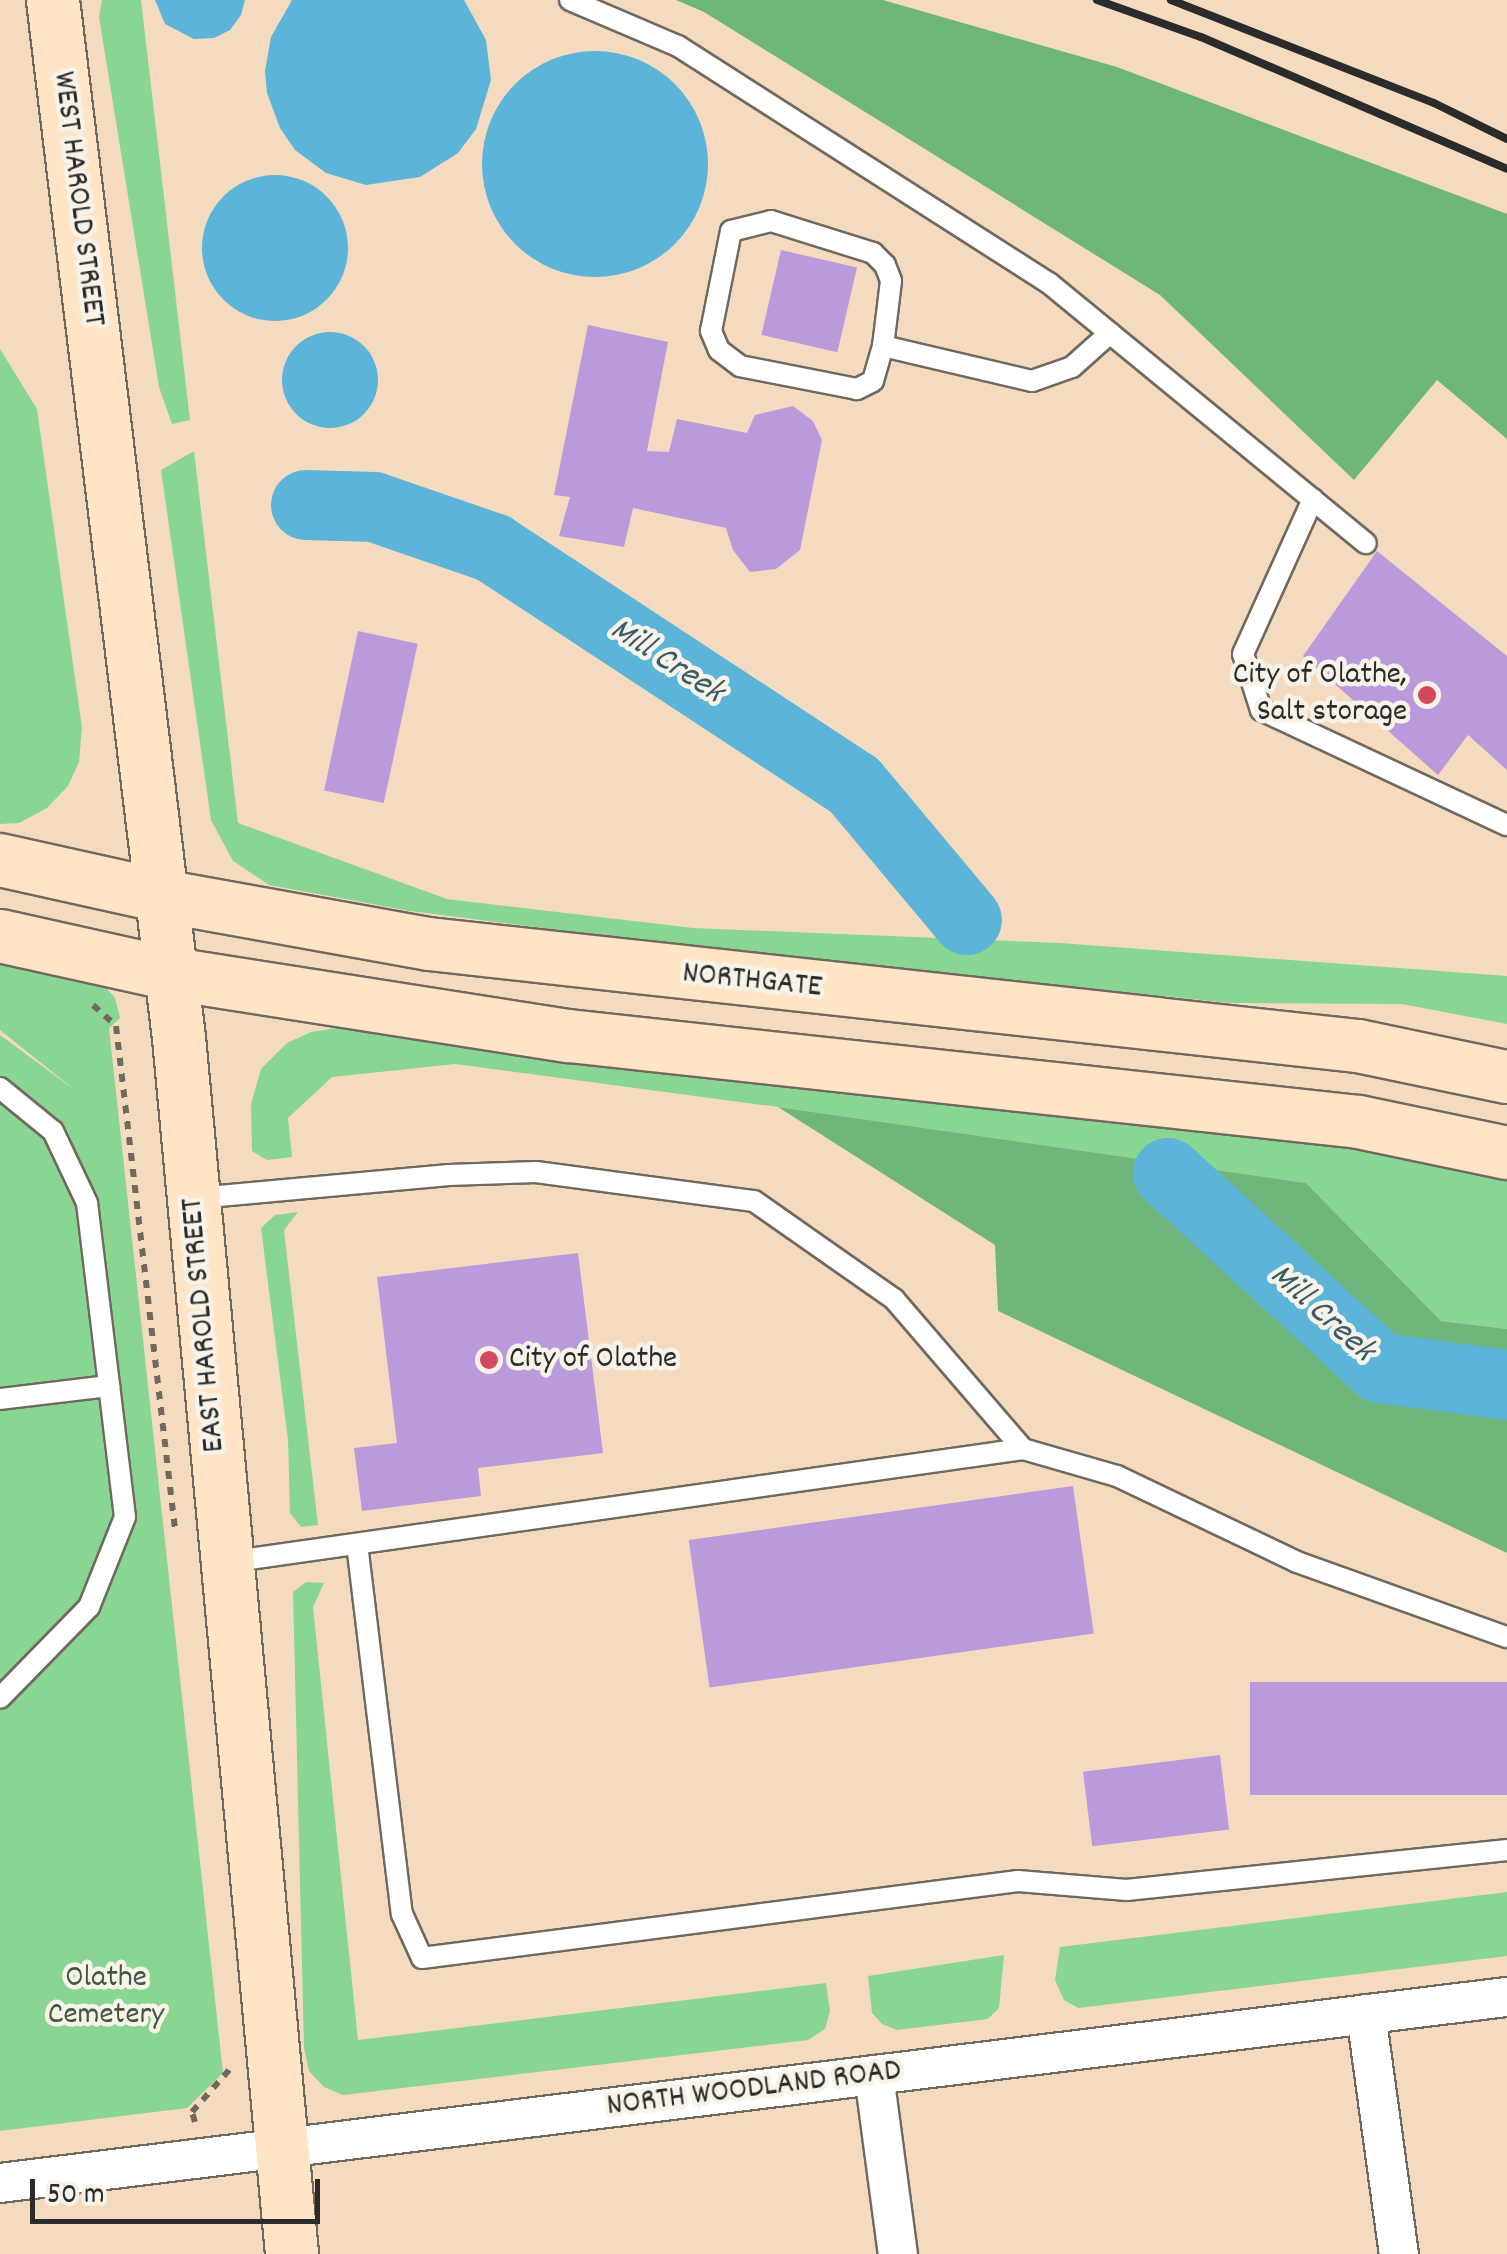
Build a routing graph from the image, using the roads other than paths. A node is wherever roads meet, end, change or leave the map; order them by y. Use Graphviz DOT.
graph roads {
  1 [pos="53,0"];
  2 [pos="570,0"];
  3 [pos="1110,333"];
  4 [pos="883,346"];
  5 [pos="102,398"];
  6 [pos="1313,499"];
  7 [pos="1366,543"];
  8 [pos="1507,825"];
  9 [pos="0,860"];
  10 [pos="162,896"];
  11 [pos="0,936"];
  12 [pos="172,974"];
  13 [pos="1507,1077"];
  14 [pos="0,1088"];
  15 [pos="1507,1153"];
  16 [pos="194,1198"];
  17 [pos="109,1386"];
  18 [pos="0,1399"];
  19 [pos="1022,1448"];
  20 [pos="356,1544"];
  21 [pos="226,1562"];
  22 [pos="1507,1637"];
  23 [pos="0,1698"];
  24 [pos="1507,1850"];
  25 [pos="1507,1997"];
  26 [pos="1366,2014"];
  27 [pos="874,2075"];
  28 [pos="279,2149"];
  29 [pos="0,2183"];
  30 [pos="292,2254"];
  31 [pos="898,2254"];
  32 [pos="1400,2254"];
  1 -- 5 [label="main road, WEST HAROLD STREET"];
  2 -- 3 [label="lane"];
  3 -- 4 [label="lane"];
  3 -- 6 [label="lane"];
  4 -- 4 [label="lane"];
  5 -- 10 [label="main road, EAST HAROLD STREET"];
  6 -- 7 [label="lane"];
  6 -- 8 [label="lane"];
  9 -- 10 [label="main road, NORTHGATE"];
  10 -- 12 [label="main road, EAST HAROLD STREET"];
  10 -- 13 [label="main road, NORTHGATE"];
  11 -- 12 [label="main road"];
  12 -- 15 [label="main road"];
  12 -- 16 [label="main road, EAST HAROLD STREET"];
  14 -- 17 [label="lane"];
  16 -- 19 [label="lane"];
  16 -- 21 [label="main road, EAST HAROLD STREET"];
  17 -- 18 [label="lane"];
  17 -- 23 [label="lane"];
  19 -- 20 [label="lane"];
  19 -- 22 [label="lane"];
  20 -- 21 [label="lane"];
  20 -- 24 [label="lane"];
  21 -- 28 [label="main road, EAST HAROLD STREET"];
  25 -- 26 [label="street, NORTH WOODLAND ROAD"];
  26 -- 27 [label="street, NORTH WOODLAND ROAD"];
  26 -- 32 [label="street"];
  27 -- 28 [label="street, NORTH WOODLAND ROAD"];
  27 -- 31 [label="street"];
  28 -- 29 [label="street, NORTH WOODLAND ROAD"];
  28 -- 30 [label="main road, EAST HAROLD STREET"];
}
